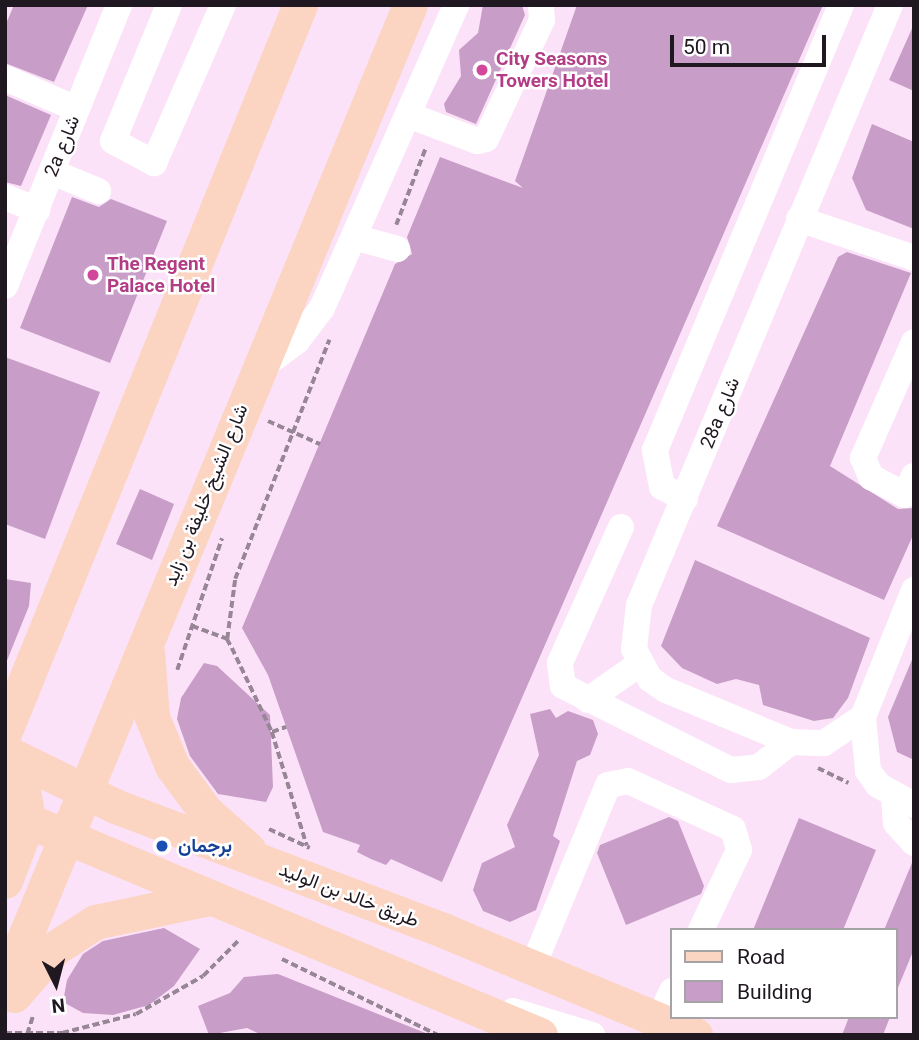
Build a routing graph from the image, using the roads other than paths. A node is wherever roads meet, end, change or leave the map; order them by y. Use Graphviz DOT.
graph roads {
  1 [pos="118,5"];
  2 [pos="169,5"];
  3 [pos="223,5"];
  4 [pos="300,5"];
  5 [pos="410,5"];
  6 [pos="456,5"];
  7 [pos="541,5"];
  8 [pos="841,5"];
  9 [pos="890,5"];
  10 [pos="5,78"];
  11 [pos="80,101"];
  12 [pos="126,110"];
  13 [pos="408,115"];
  14 [pos="52,172"];
  15 [pos="98,191"];
  16 [pos="5,197"];
  17 [pos="37,210"];
  18 [pos="803,210"];
  19 [pos="354,237"];
  20 [pos="392,248"];
  21 [pos="914,258"];
  22 [pos="5,286"];
  23 [pos="914,342"];
  24 [pos="254,373"];
  25 [pos="911,490"];
  26 [pos="685,499"];
  27 [pos="621,527"];
  28 [pos="914,590"];
  29 [pos="61,596"];
  30 [pos="146,646"];
  31 [pos="639,664"];
  32 [pos="5,666"];
  33 [pos="588,701"];
  34 [pos="863,717"];
  35 [pos="5,732"];
  36 [pos="799,743"];
  37 [pos="5,754"];
  38 [pos="85,791"];
  39 [pos="895,795"];
  40 [pos="16,816"];
  41 [pos="67,838"];
  42 [pos="914,843"];
  43 [pos="263,863"];
  44 [pos="5,881"];
  45 [pos="209,898"];
  46 [pos="702,928"];
  47 [pos="533,966"];
  48 [pos="5,985"];
  49 [pos="440,992"];
  50 [pos="665,1005"];
  51 [pos="20,1008"];
  52 [pos="679,1019"];
  53 [pos="540,1035"];
  54 [pos="592,1035"];
  55 [pos="695,1035"];
  1 -- 11 [label="street, 2a شارع"];
  2 -- 12 [label="street"];
  3 -- 12 [label="street"];
  4 -- 29 [label="main road"];
  5 -- 24 [label="main road, شارع الشيخ خليفة بن زايد"];
  6 -- 13 [label="street"];
  7 -- 13 [label="street"];
  8 -- 26 [label="street"];
  9 -- 18 [label="street, 28a شارع"];
  10 -- 11 [label="street"];
  11 -- 12 [label="street"];
  11 -- 14 [label="street, 2a شارع"];
  13 -- 19 [label="street"];
  14 -- 15 [label="street"];
  14 -- 17 [label="street, 2a شارع"];
  16 -- 17 [label="street"];
  17 -- 22 [label="street, 2a شارع"];
  18 -- 21 [label="street"];
  18 -- 26 [label="street, 28a شارع"];
  19 -- 20 [label="street"];
  19 -- 24 [label="street"];
  23 -- 25 [label="street"];
  24 -- 30 [label="main road, شارع الشيخ خليفة بن زايد"];
  26 -- 31 [label="street, 28a شارع"];
  27 -- 33 [label="street"];
  28 -- 34 [label="street"];
  29 -- 32 [label="main road"];
  29 -- 35 [label="main road"];
  30 -- 38 [label="main road, شارع الشيخ خليفة بن زايد"];
  30 -- 43 [label="main road"];
  31 -- 33 [label="street"];
  31 -- 36 [label="street"];
  33 -- 36 [label="street"];
  34 -- 36 [label="street"];
  34 -- 39 [label="street"];
  37 -- 38 [label="main road, طريق خالد بن الوليد"];
  37 -- 40 [label="main road"];
  38 -- 41 [label="main road, شارع الشيخ خليفة بن زايد"];
  38 -- 43 [label="main road, طريق خالد بن الوليد"];
  39 -- 42 [label="street"];
  40 -- 41 [label="main road"];
  40 -- 44 [label="main road"];
  41 -- 45 [label="main road"];
  41 -- 48 [label="main road, شارع الشيخ خليفة بن زايد"];
  43 -- 47 [label="main road, طريق خالد بن الوليد"];
  45 -- 49 [label="main road"];
  45 -- 51 [label="main road"];
  46 -- 47 [label="street"];
  47 -- 50 [label="main road, طريق خالد بن الوليد"];
  49 -- 53 [label="main road"];
  49 -- 54 [label="street"];
  52 -- 55 [label="main road, طريق خالد بن الوليد"];
}
